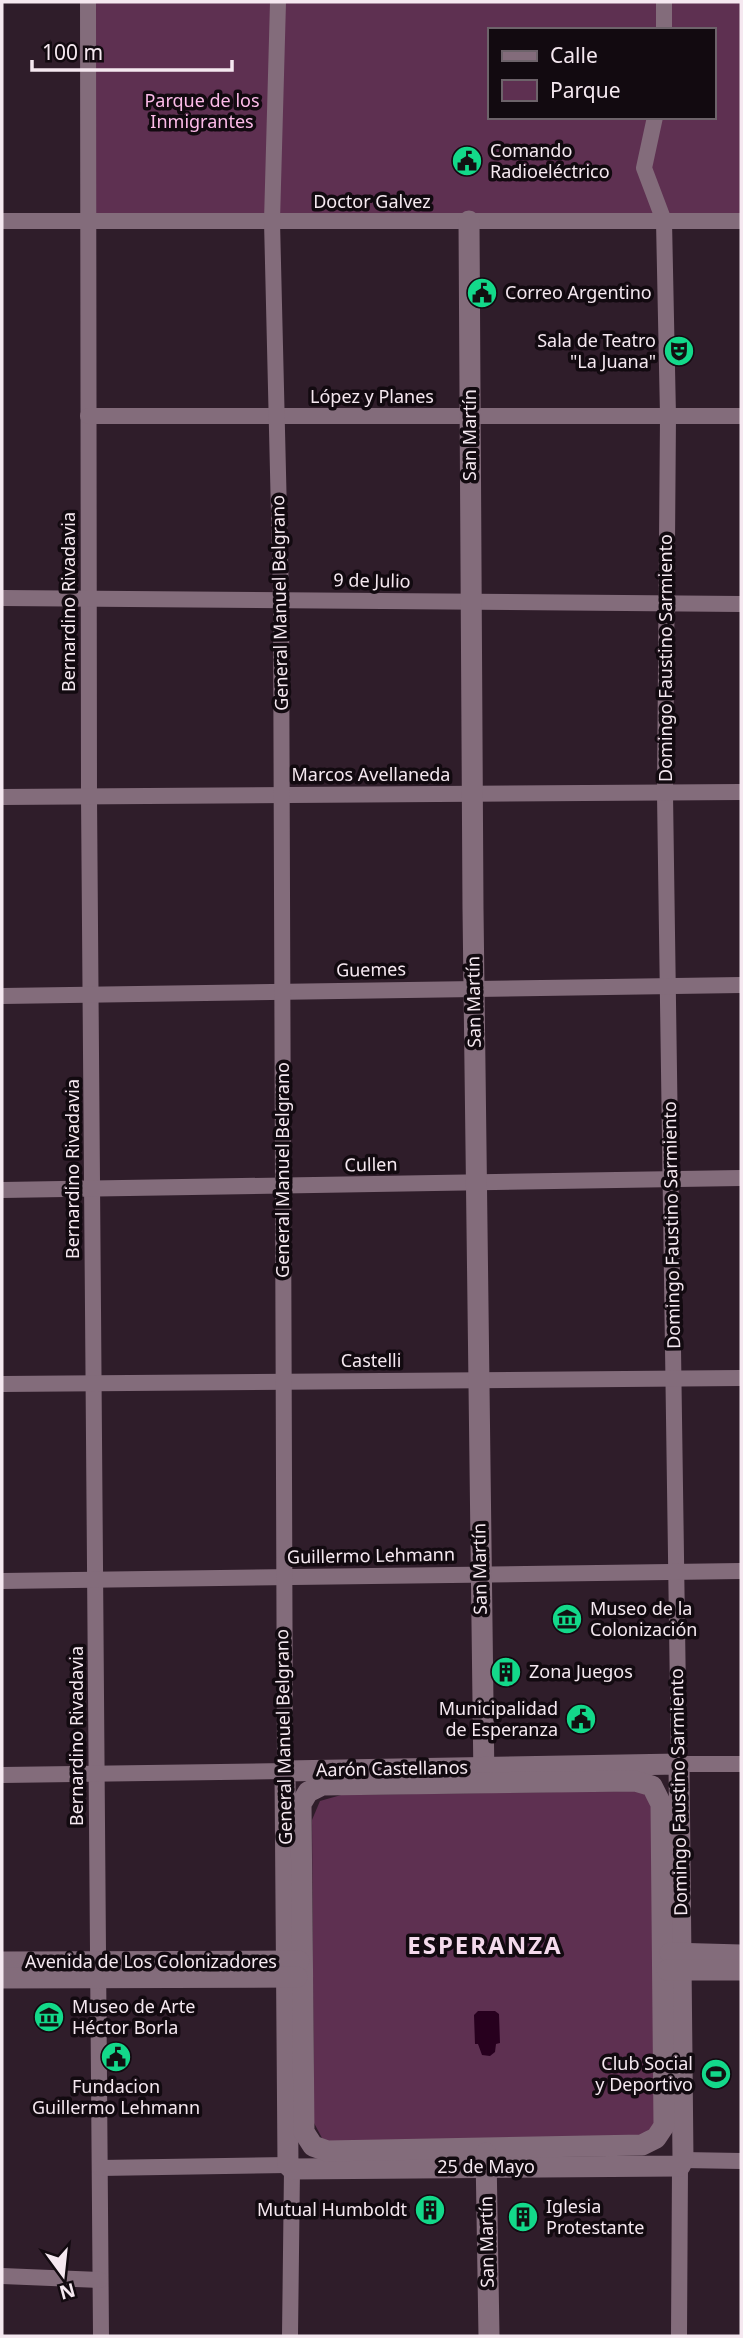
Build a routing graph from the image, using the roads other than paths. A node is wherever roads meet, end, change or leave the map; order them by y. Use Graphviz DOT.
graph roads {
  1 [pos="88,2"];
  2 [pos="278,2"];
  3 [pos="664,2"];
  4 [pos="664,28"];
  5 [pos="655,119"];
  6 [pos="2,221"];
  7 [pos="86,221"];
  8 [pos="272,221"];
  9 [pos="470,221"];
  10 [pos="664,221"];
  11 [pos="741,221"];
  12 [pos="88,416"];
  13 [pos="277,416"];
  14 [pos="470,416"];
  15 [pos="668,416"];
  16 [pos="741,416"];
  17 [pos="2,598"];
  18 [pos="89,598"];
  19 [pos="281,598"];
  20 [pos="470,603"];
  21 [pos="667,604"];
  22 [pos="741,604"];
  23 [pos="741,792"];
  24 [pos="283,794"];
  25 [pos="472,794"];
  26 [pos="665,794"];
  27 [pos="89,796"];
  28 [pos="2,797"];
  29 [pos="670,985"];
  30 [pos="741,985"];
  31 [pos="474,988"];
  32 [pos="283,991"];
  33 [pos="91,994"];
  34 [pos="2,996"];
  35 [pos="741,1178"];
  36 [pos="672,1179"];
  37 [pos="476,1182"];
  38 [pos="283,1185"];
  39 [pos="93,1188"];
  40 [pos="2,1190"];
  41 [pos="674,1378"];
  42 [pos="741,1378"];
  43 [pos="478,1380"];
  44 [pos="283,1381"];
  45 [pos="94,1383"];
  46 [pos="2,1384"];
  47 [pos="676,1570"];
  48 [pos="741,1572"];
  49 [pos="480,1573"];
  50 [pos="283,1577"];
  51 [pos="96,1580"];
  52 [pos="2,1581"];
  53 [pos="679,1764"];
  54 [pos="741,1764"];
  55 [pos="285,1771"];
  56 [pos="97,1773"];
  57 [pos="484,1774"];
  58 [pos="2,1775"];
  59 [pos="322,1785"];
  60 [pos="661,1804"];
  61 [pos="741,1955"];
  62 [pos="2,1962"];
  63 [pos="672,1962"];
  64 [pos="293,1969"];
  65 [pos="741,1970"];
  66 [pos="98,1972"];
  67 [pos="2,1978"];
  68 [pos="307,2139"];
  69 [pos="642,2146"];
  70 [pos="486,2158"];
  71 [pos="741,2161"];
  72 [pos="682,2163"];
  73 [pos="290,2167"];
  74 [pos="100,2168"];
  75 [pos="2,2276"];
  76 [pos="100,2280"];
  77 [pos="101,2336"];
  78 [pos="290,2336"];
  79 [pos="489,2336"];
  80 [pos="679,2336"];
  1 -- 7 [label="street, Bernardino Rivadavia"];
  2 -- 8 [label="street, General Manuel Belgrano"];
  3 -- 4 [label="street"];
  5 -- 10 [label="street, Domingo Faustino Sarmiento"];
  6 -- 7 [label="street, Doctor Galvez"];
  7 -- 8 [label="street, Doctor Galvez"];
  7 -- 12 [label="street, Bernardino Rivadavia"];
  8 -- 9 [label="street, Doctor Galvez"];
  8 -- 13 [label="street, General Manuel Belgrano"];
  9 -- 10 [label="street, Doctor Galvez"];
  9 -- 14 [label="main road, San Martín"];
  10 -- 11 [label="street, Doctor Galvez"];
  10 -- 15 [label="street, Domingo Faustino Sarmiento"];
  12 -- 13 [label="street, López y Planes"];
  12 -- 18 [label="street, Bernardino Rivadavia"];
  13 -- 14 [label="street, López y Planes"];
  13 -- 19 [label="street, General Manuel Belgrano"];
  14 -- 15 [label="street, López y Planes"];
  14 -- 20 [label="main road, San Martín"];
  15 -- 16 [label="street, López y Planes"];
  15 -- 21 [label="street, Domingo Faustino Sarmiento"];
  17 -- 18 [label="street, 9 de Julio"];
  18 -- 19 [label="street, 9 de Julio"];
  18 -- 27 [label="street, Bernardino Rivadavia"];
  19 -- 20 [label="street, 9 de Julio"];
  19 -- 24 [label="street, General Manuel Belgrano"];
  20 -- 21 [label="street, 9 de Julio"];
  20 -- 25 [label="main road, San Martín"];
  21 -- 22 [label="street, 9 de Julio"];
  21 -- 26 [label="street, Domingo Faustino Sarmiento"];
  23 -- 26 [label="street, Marcos Avellaneda"];
  24 -- 25 [label="street, Marcos Avellaneda"];
  24 -- 27 [label="street, Marcos Avellaneda"];
  24 -- 32 [label="street, General Manuel Belgrano"];
  25 -- 26 [label="street, Marcos Avellaneda"];
  25 -- 31 [label="main road, San Martín"];
  26 -- 29 [label="street, Domingo Faustino Sarmiento"];
  27 -- 28 [label="street, Marcos Avellaneda"];
  27 -- 33 [label="street, Bernardino Rivadavia"];
  29 -- 30 [label="street, Guemes"];
  29 -- 31 [label="street, Guemes"];
  29 -- 36 [label="street, Domingo Faustino Sarmiento"];
  31 -- 32 [label="street, Guemes"];
  31 -- 37 [label="main road, San Martín"];
  32 -- 33 [label="street, Guemes"];
  32 -- 38 [label="street, General Manuel Belgrano"];
  33 -- 34 [label="street, Guemes"];
  33 -- 39 [label="street, Bernardino Rivadavia"];
  35 -- 36 [label="street, Cullen"];
  36 -- 37 [label="street, Cullen"];
  36 -- 41 [label="street, Domingo Faustino Sarmiento"];
  37 -- 38 [label="street, Cullen"];
  37 -- 43 [label="main road, San Martín"];
  38 -- 39 [label="street, Cullen"];
  38 -- 44 [label="street, General Manuel Belgrano"];
  39 -- 40 [label="street, Cullen"];
  39 -- 45 [label="street, Bernardino Rivadavia"];
  41 -- 42 [label="street, Castelli"];
  41 -- 43 [label="street, Castelli"];
  41 -- 47 [label="street, Domingo Faustino Sarmiento"];
  43 -- 44 [label="street, Castelli"];
  43 -- 49 [label="main road, San Martín"];
  44 -- 45 [label="street, Castelli"];
  44 -- 50 [label="street, General Manuel Belgrano"];
  45 -- 46 [label="street, Castelli"];
  45 -- 51 [label="street, Bernardino Rivadavia"];
  47 -- 48 [label="street, Guillermo Lehmann"];
  47 -- 49 [label="street, Guillermo Lehmann"];
  47 -- 53 [label="street, Domingo Faustino Sarmiento"];
  49 -- 50 [label="street, Guillermo Lehmann"];
  49 -- 57 [label="main road, San Martín"];
  50 -- 51 [label="street, Guillermo Lehmann"];
  50 -- 55 [label="street, General Manuel Belgrano"];
  51 -- 52 [label="street, Guillermo Lehmann"];
  51 -- 56 [label="street, Bernardino Rivadavia"];
  53 -- 54 [label="street, Aarón Castellanos"];
  53 -- 57 [label="main road, Aarón Castellanos"];
  53 -- 63 [label="main road, Domingo Faustino Sarmiento"];
  55 -- 56 [label="street, Aarón Castellanos"];
  55 -- 57 [label="main road, Aarón Castellanos"];
  55 -- 64 [label="main road, General Manuel Belgrano"];
  56 -- 58 [label="street, Aarón Castellanos"];
  56 -- 66 [label="street, Bernardino Rivadavia"];
  57 -- 59 [label="main road, Aarón Castellanos"];
  57 -- 60 [label="main road, Aarón Castellanos"];
  59 -- 64 [label="main road, General Manuel Belgrano"];
  60 -- 63 [label="main road, Domingo Faustino Sarmiento"];
  61 -- 63 [label="main road"];
  62 -- 66 [label="main road, Avenida de Los Colonizadores"];
  63 -- 65 [label="main road"];
  63 -- 69 [label="main road, Domingo Faustino Sarmiento"];
  63 -- 72 [label="main road, Domingo Faustino Sarmiento"];
  64 -- 66 [label="main road, Avenida de Los Colonizadores"];
  64 -- 68 [label="main road, General Manuel Belgrano"];
  64 -- 73 [label="main road, General Manuel Belgrano"];
  66 -- 67 [label="main road, Avenida de Los Colonizadores"];
  66 -- 74 [label="street, Bernardino Rivadavia"];
  68 -- 70 [label="main road, 25 de Mayo"];
  69 -- 70 [label="main road, 25 de Mayo"];
  70 -- 72 [label="main road, 25 de Mayo"];
  70 -- 73 [label="main road, 25 de Mayo"];
  70 -- 79 [label="main road, San Martín"];
  71 -- 72 [label="street, 25 de Mayo"];
  72 -- 80 [label="street, Domingo Faustino Sarmiento"];
  73 -- 74 [label="street, 25 de Mayo"];
  73 -- 78 [label="street, General Manuel Belgrano"];
  74 -- 76 [label="street, Bernardino Rivadavia"];
  75 -- 76 [label="street"];
  76 -- 77 [label="street, Bernardino Rivadavia"];
}
